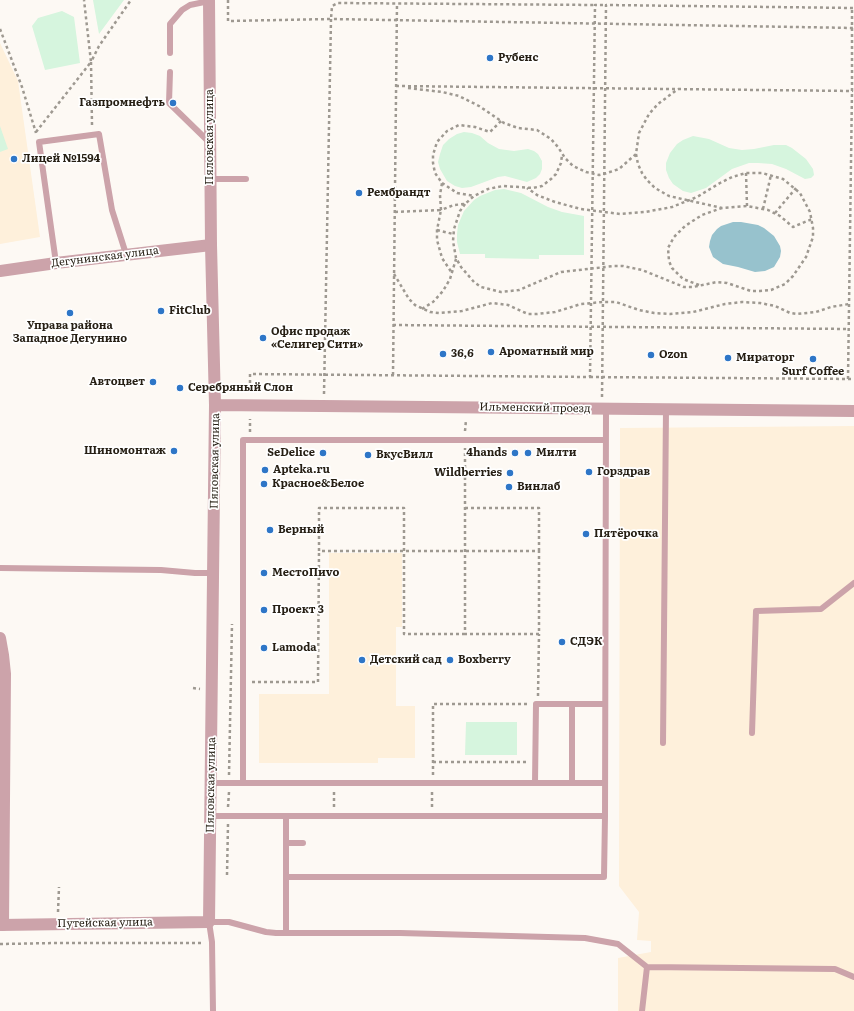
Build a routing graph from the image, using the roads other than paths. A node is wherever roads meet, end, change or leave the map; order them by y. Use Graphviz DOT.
graph roads {
  1 [pos="209,1"];
  2 [pos="170,53"];
  3 [pos="170,72"];
  4 [pos="210,142"];
  5 [pos="210,179"];
  6 [pos="246,179"];
  7 [pos="210,245"];
  8 [pos="126,254"];
  9 [pos="56,263"];
  10 [pos="0,271"];
  11 [pos="215,405"];
  12 [pos="604,409"];
  13 [pos="666,409"];
  14 [pos="854,411"];
  15 [pos="605,440"];
  16 [pos="0,568"];
  17 [pos="213,573"];
  18 [pos="854,583"];
  19 [pos="0,638"];
  20 [pos="2,656"];
  21 [pos="572,704"];
  22 [pos="605,704"];
  23 [pos="752,733"];
  24 [pos="663,743"];
  25 [pos="211,783"];
  26 [pos="243,783"];
  27 [pos="535,783"];
  28 [pos="572,783"];
  29 [pos="605,783"];
  30 [pos="210,816"];
  31 [pos="286,816"];
  32 [pos="605,816"];
  33 [pos="303,843"];
  34 [pos="286,844"];
  35 [pos="2,877"];
  36 [pos="286,877"];
  37 [pos="209,922"];
  38 [pos="2,925"];
  39 [pos="286,933"];
  40 [pos="648,967"];
  41 [pos="854,977"];
  42 [pos="213,1011"];
  43 [pos="642,1011"];
  1 -- 2 [label="lane"];
  1 -- 4 [label="street, Пяловская улица"];
  3 -- 4 [label="lane"];
  4 -- 5 [label="street, Пяловская улица"];
  5 -- 6 [label="lane"];
  5 -- 7 [label="street, Пяловская улица"];
  7 -- 8 [label="street, Дегунинская улица"];
  7 -- 11 [label="street, Пяловская улица"];
  8 -- 9 [label="street, Дегунинская улица"];
  8 -- 9 [label="lane"];
  9 -- 10 [label="street, Дегунинская улица"];
  11 -- 12 [label="street, Ильменский проезд"];
  11 -- 17 [label="street, Пяловская улица"];
  12 -- 13 [label="street, Ильменский проезд"];
  12 -- 15 [label="lane"];
  13 -- 14 [label="street, Ильменский проезд"];
  13 -- 24 [label="lane"];
  15 -- 22 [label="lane"];
  15 -- 26 [label="lane"];
  16 -- 17 [label="lane"];
  17 -- 25 [label="street, Пяловская улица"];
  18 -- 23 [label="lane"];
  19 -- 20 [label="street"];
  20 -- 35 [label="street"];
  21 -- 22 [label="lane"];
  21 -- 27 [label="lane"];
  21 -- 28 [label="lane"];
  22 -- 29 [label="lane"];
  25 -- 26 [label="lane"];
  25 -- 30 [label="street, Пяловская улица"];
  26 -- 27 [label="lane"];
  27 -- 28 [label="lane"];
  28 -- 29 [label="lane"];
  29 -- 32 [label="lane"];
  30 -- 31 [label="lane"];
  30 -- 37 [label="street, Пяловская улица"];
  31 -- 32 [label="lane"];
  31 -- 34 [label="lane"];
  32 -- 36 [label="lane"];
  33 -- 34 [label="lane"];
  34 -- 36 [label="lane"];
  35 -- 38 [label="street"];
  36 -- 39 [label="lane"];
  37 -- 38 [label="street, Путейская улица"];
  37 -- 39 [label="lane"];
  37 -- 42 [label="lane"];
  39 -- 40 [label="lane"];
  40 -- 41 [label="lane"];
  40 -- 43 [label="lane"];
}
